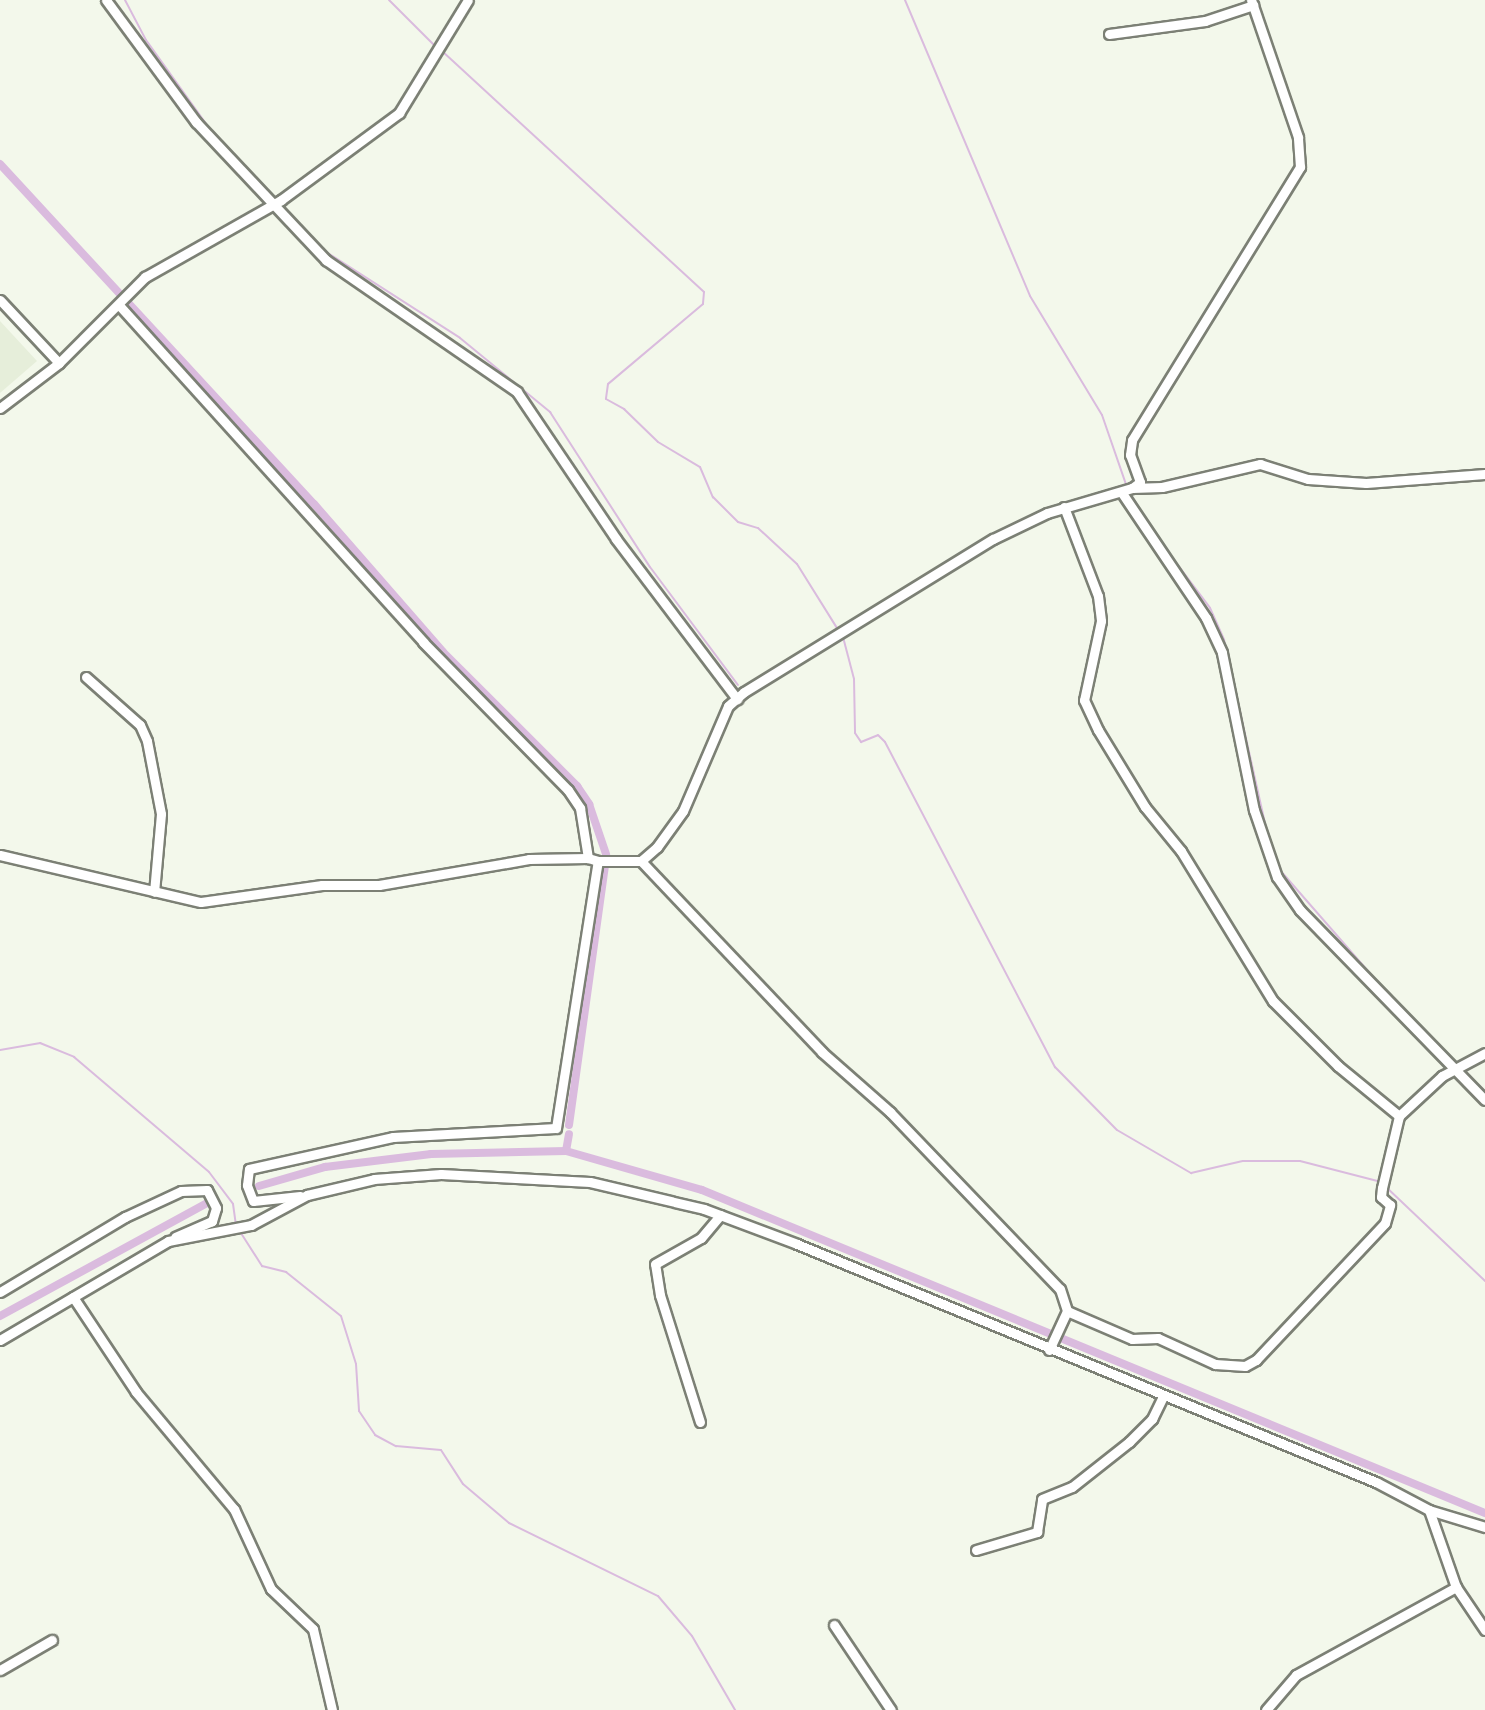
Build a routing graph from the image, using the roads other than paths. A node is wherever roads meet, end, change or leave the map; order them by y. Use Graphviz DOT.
graph roads {
  1 [pos="106,0"];
  2 [pos="468,0"];
  3 [pos="1252,2"];
  4 [pos="1109,34"];
  5 [pos="275,203"];
  6 [pos="0,300"];
  7 [pos="122,302"];
  8 [pos="59,363"];
  9 [pos="0,408"];
  10 [pos="1485,474"];
  11 [pos="1132,488"];
  12 [pos="1122,493"];
  13 [pos="1064,507"];
  14 [pos="86,677"];
  15 [pos="737,699"];
  16 [pos="0,855"];
  17 [pos="593,859"];
  18 [pos="641,861"];
  19 [pos="154,892"];
  20 [pos="1485,1053"];
  21 [pos="1456,1068"];
  22 [pos="1485,1100"];
  23 [pos="1399,1116"];
  24 [pos="307,1195"];
  25 [pos="720,1215"];
  26 [pos="168,1241"];
  27 [pos="0,1292"];
  28 [pos="73,1297"];
  29 [pos="1064,1315"];
  30 [pos="0,1340"];
  31 [pos="1049,1350"];
  32 [pos="1163,1396"];
  33 [pos="700,1422"];
  34 [pos="1429,1510"];
  35 [pos="1485,1527"];
  36 [pos="976,1550"];
  37 [pos="1456,1587"];
  38 [pos="834,1625"];
  39 [pos="1485,1630"];
  40 [pos="52,1640"];
  41 [pos="0,1670"];
  42 [pos="332,1710"];
  43 [pos="891,1710"];
  44 [pos="1266,1710"];
  1 -- 5 [label="street"];
  2 -- 5 [label="street"];
  3 -- 4 [label="street"];
  3 -- 11 [label="street"];
  5 -- 7 [label="street"];
  5 -- 15 [label="street"];
  6 -- 8 [label="street"];
  7 -- 8 [label="street"];
  7 -- 17 [label="street"];
  8 -- 9 [label="street"];
  10 -- 11 [label="street"];
  11 -- 12 [label="street"];
  12 -- 13 [label="street"];
  12 -- 21 [label="street"];
  13 -- 15 [label="street"];
  13 -- 23 [label="street"];
  14 -- 19 [label="street"];
  15 -- 18 [label="street"];
  16 -- 19 [label="street"];
  17 -- 18 [label="street"];
  17 -- 19 [label="street"];
  17 -- 24 [label="street"];
  18 -- 29 [label="street"];
  20 -- 21 [label="street"];
  21 -- 22 [label="street"];
  21 -- 23 [label="street"];
  23 -- 29 [label="street"];
  24 -- 25 [label="street"];
  24 -- 26 [label="street"];
  25 -- 31 [label="street"];
  25 -- 33 [label="street"];
  26 -- 27 [label="street"];
  26 -- 28 [label="street"];
  28 -- 30 [label="street"];
  28 -- 42 [label="street"];
  29 -- 31 [label="street"];
  31 -- 32 [label="street"];
  32 -- 34 [label="street"];
  32 -- 36 [label="street"];
  34 -- 35 [label="street"];
  34 -- 37 [label="street"];
  37 -- 39 [label="street"];
  37 -- 44 [label="street"];
  38 -- 43 [label="street"];
  40 -- 41 [label="street"];
}
